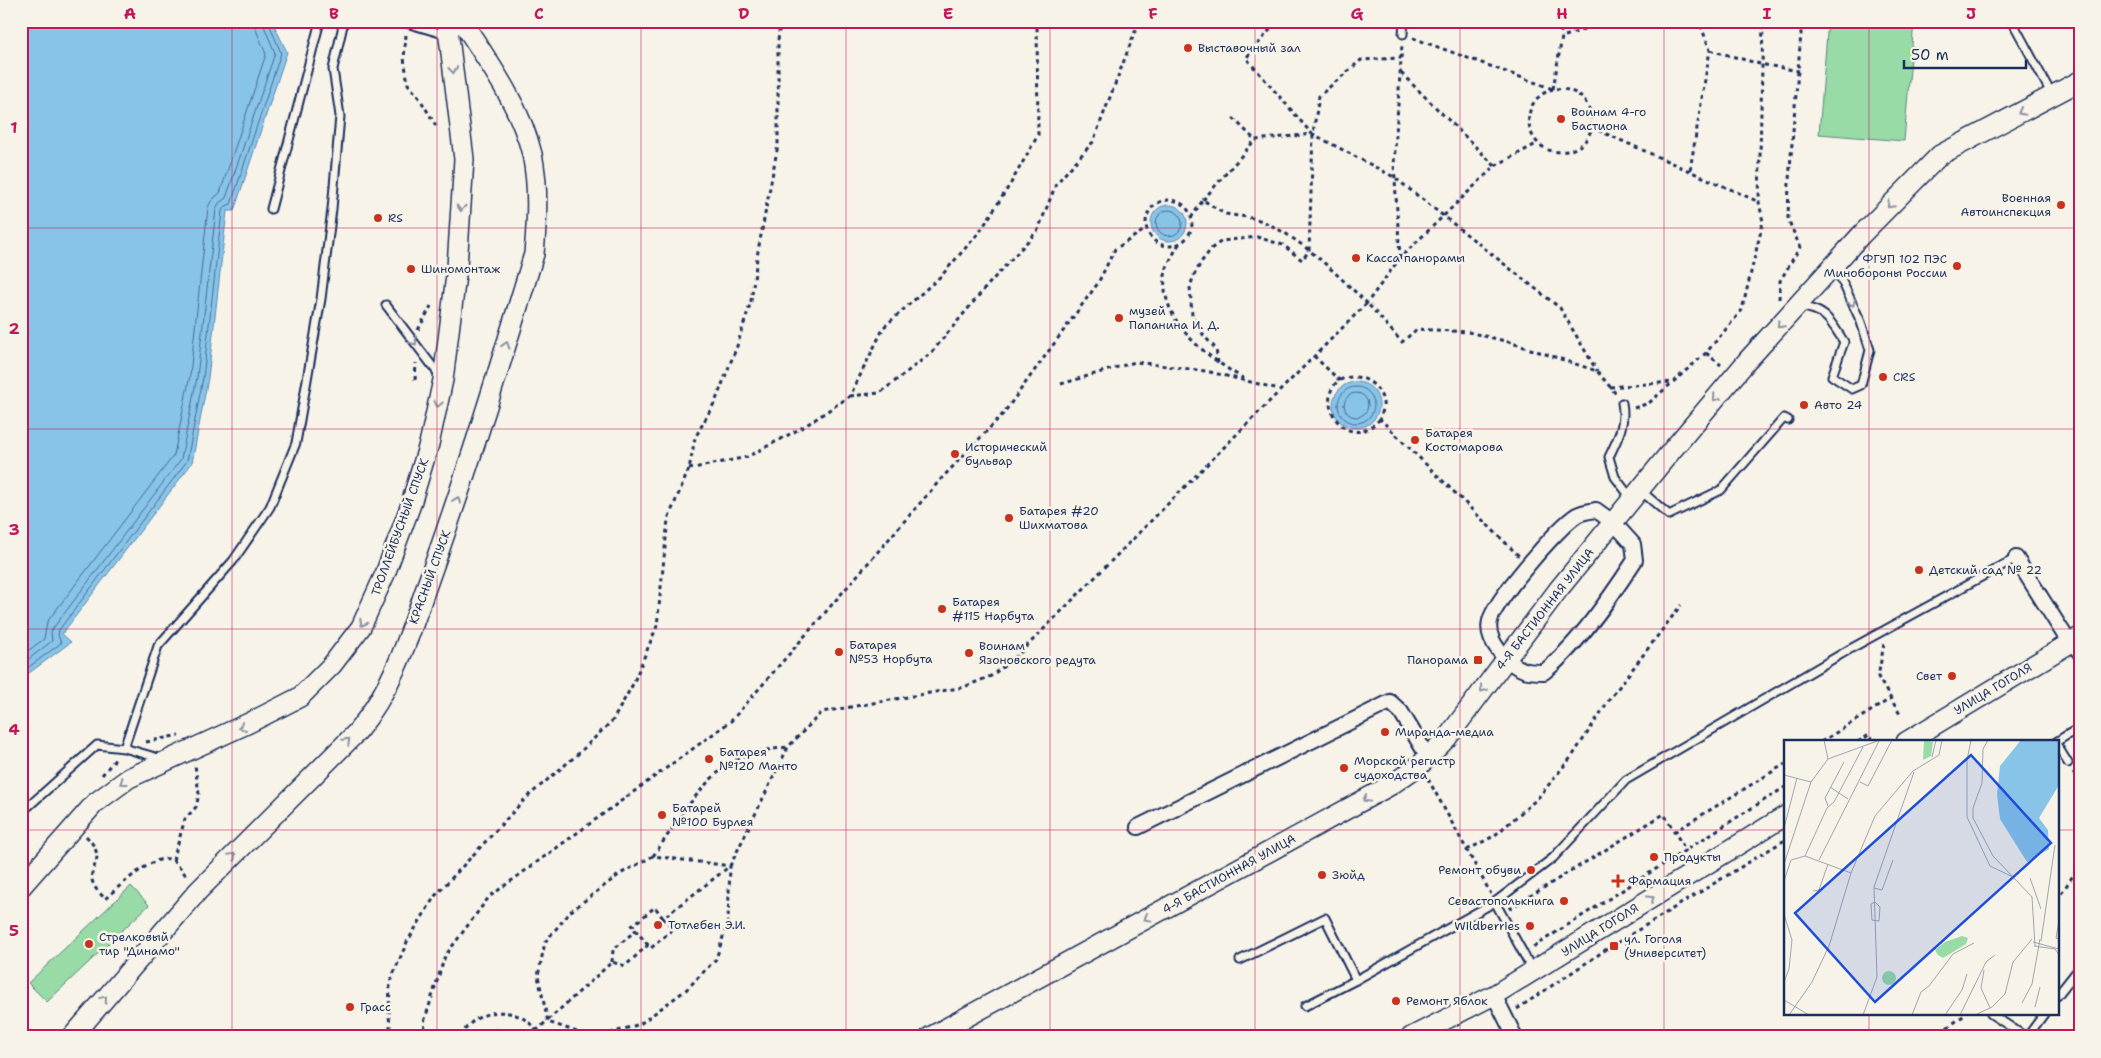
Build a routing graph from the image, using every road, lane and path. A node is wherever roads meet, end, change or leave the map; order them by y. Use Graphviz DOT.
graph roads {
  1 [pos="320,21"];
  2 [pos="344,21"];
  3 [pos="399,21"];
  4 [pos="462,21"];
  5 [pos="780,21"];
  6 [pos="1037,21"];
  7 [pos="1139,21"];
  8 [pos="1292,21"];
  9 [pos="1404,21"];
  10 [pos="1559,21"];
  11 [pos="1610,21"];
  12 [pos="1699,21"];
  13 [pos="1762,21"];
  14 [pos="1802,21"];
  15 [pos="2012,21"];
  16 [pos="408,24"];
  17 [pos="448,29"];
  18 [pos="1403,34"];
  19 [pos="1562,37"];
  20 [pos="1710,50"];
  21 [pos="1402,58"];
  22 [pos="1760,64"];
  23 [pos="1799,71"];
  24 [pos="1400,72"];
  25 [pos="2080,81"];
  26 [pos="1554,88"];
  27 [pos="2052,96"];
  28 [pos="1233,118"];
  29 [pos="1591,127"];
  30 [pos="438,129"];
  31 [pos="1313,134"];
  32 [pos="1256,140"];
  33 [pos="1538,143"];
  34 [pos="1495,166"];
  35 [pos="1690,170"];
  36 [pos="1394,177"];
  37 [pos="1203,200"];
  38 [pos="1759,202"];
  39 [pos="271,209"];
  40 [pos="1444,216"];
  41 [pos="1191,218"];
  42 [pos="1146,229"];
  43 [pos="1179,244"];
  44 [pos="1309,251"];
  45 [pos="1841,257"];
  46 [pos="1400,258"];
  47 [pos="1779,299"];
  48 [pos="1367,303"];
  49 [pos="386,305"];
  50 [pos="1797,306"];
  51 [pos="1706,353"];
  52 [pos="1314,356"];
  53 [pos="1218,363"];
  54 [pos="1721,364"];
  55 [pos="1597,372"];
  56 [pos="443,380"];
  57 [pos="1340,381"];
  58 [pos="1249,382"];
  59 [pos="1672,382"];
  60 [pos="1061,384"];
  61 [pos="1610,387"];
  62 [pos="1280,389"];
  63 [pos="850,396"];
  64 [pos="1622,403"];
  65 [pos="1649,404"];
  66 [pos="1380,419"];
  67 [pos="1788,420"];
  68 [pos="689,469"];
  69 [pos="1636,495"];
  70 [pos="1614,523"];
  71 [pos="1519,556"];
  72 [pos="2016,558"];
  73 [pos="1681,605"];
  74 [pos="1886,629"];
  75 [pos="2074,640"];
  76 [pos="1507,658"];
  77 [pos="2080,659"];
  78 [pos="1891,699"];
  79 [pos="1901,716"];
  80 [pos="2080,727"];
  81 [pos="1824,740"];
  82 [pos="1861,740"];
  83 [pos="1872,740"];
  84 [pos="1909,740"];
  85 [pos="186,742"];
  86 [pos="2058,742"];
  87 [pos="2058,745"];
  88 [pos="788,747"];
  89 [pos="124,748"];
  90 [pos="167,761"];
  91 [pos="1424,761"];
  92 [pos="2068,764"];
  93 [pos="1784,765"];
  94 [pos="99,779"];
  95 [pos="1784,788"];
  96 [pos="21,813"];
  97 [pos="1784,817"];
  98 [pos="1138,827"];
  99 [pos="82,831"];
  100 [pos="1674,832"];
  101 [pos="1784,841"];
  102 [pos="1467,850"];
  103 [pos="1686,851"];
  104 [pos="653,856"];
  105 [pos="173,860"];
  106 [pos="2080,865"];
  107 [pos="730,866"];
  108 [pos="190,880"];
  109 [pos="21,887"];
  110 [pos="2058,898"];
  111 [pos="1495,902"];
  112 [pos="1501,913"];
  113 [pos="664,918"];
  114 [pos="636,930"];
  115 [pos="648,945"];
  116 [pos="1524,953"];
  117 [pos="1240,960"];
  118 [pos="612,962"];
  119 [pos="2080,967"];
  120 [pos="1533,972"];
  121 [pos="1356,980"];
  122 [pos="1494,995"];
  123 [pos="2058,995"];
  124 [pos="1305,1006"];
  125 [pos="1519,1015"];
  126 [pos="1963,1016"];
  127 [pos="1993,1016"];
  128 [pos="2043,1016"];
  129 [pos="548,1022"];
  130 [pos="536,1031"];
  131 [pos="72,1037"];
  132 [pos="390,1037"];
  133 [pos="426,1037"];
  134 [pos="461,1037"];
  135 [pos="539,1037"];
  136 [pos="592,1037"];
  137 [pos="599,1037"];
  138 [pos="930,1037"];
  139 [pos="1411,1037"];
  140 [pos="1515,1037"];
  141 [pos="1934,1037"];
  142 [pos="2027,1037"];
  1 -- 39 [label="lane"];
  2 -- 89 [label="lane"];
  3 -- 16 [label="lane"];
  131 -- 4 [label="main road, КРАСНЫЙ СПУСК, one-way"];
  5 -- 68 [label="path"];
  6 -- 63 [label="path"];
  7 -- 63 [label="path"];
  8 -- 31 [label="path"];
  9 -- 18 [label="lane"];
  10 -- 19 [label="path"];
  11 -- 19 [label="path"];
  12 -- 20 [label="path"];
  13 -- 22 [label="path"];
  14 -- 23 [label="path"];
  15 -- 27 [label="lane"];
  16 -- 17 [label="lane"];
  16 -- 30 [label="path"];
  17 -- 56 [label="main road, ТРОЛЛЕЙБУСНЫЙ СПУСК, one-way"];
  18 -- 21 [label="path"];
  18 -- 26 [label="path"];
  19 -- 26 [label="path"];
  20 -- 22 [label="path"];
  20 -- 35 [label="path"];
  21 -- 24 [label="path"];
  21 -- 31 [label="path"];
  22 -- 23 [label="path"];
  22 -- 38 [label="path"];
  23 -- 47 [label="path"];
  24 -- 34 [label="path"];
  24 -- 36 [label="path"];
  25 -- 27 [label="main road, 4-Я БАСТИОННАЯ УЛИЦА"];
  26 -- 29 [label="path"];
  26 -- 33 [label="path"];
  27 -- 45 [label="main road, 4-Я БАСТИОННАЯ УЛИЦА, one-way"];
  28 -- 32 [label="path"];
  29 -- 33 [label="path"];
  29 -- 35 [label="path"];
  31 -- 32 [label="path"];
  31 -- 36 [label="path"];
  31 -- 44 [label="path"];
  32 -- 37 [label="path"];
  33 -- 34 [label="path"];
  34 -- 40 [label="path"];
  35 -- 38 [label="path"];
  36 -- 40 [label="path"];
  36 -- 46 [label="path"];
  37 -- 41 [label="path"];
  37 -- 44 [label="path"];
  38 -- 51 [label="path"];
  40 -- 46 [label="path"];
  40 -- 55 [label="path"];
  41 -- 42 [label="path"];
  41 -- 43 [label="path"];
  42 -- 43 [label="path"];
  42 -- 133 [label="path"];
  43 -- 53 [label="path"];
  44 -- 48 [label="path"];
  44 -- 53 [label="path"];
  45 -- 50 [label="main road, 4-Я БАСТИОННАЯ УЛИЦА"];
  45 -- 50 [label="lane, one-way"];
  46 -- 48 [label="path"];
  48 -- 52 [label="path"];
  48 -- 55 [label="path"];
  49 -- 56 [label="lane, one-way"];
  50 -- 69 [label="main road, 4-Я БАСТИОННАЯ УЛИЦА, one-way"];
  51 -- 54 [label="path"];
  51 -- 59 [label="path"];
  52 -- 57 [label="path"];
  52 -- 62 [label="path"];
  53 -- 58 [label="path"];
  55 -- 61 [label="path"];
  56 -- 85 [label="main road, ТРОЛЛЕЙБУСНЫЙ СПУСК, one-way"];
  57 -- 66 [label="path"];
  57 -- 66 [label="path"];
  58 -- 60 [label="path"];
  58 -- 62 [label="path"];
  59 -- 61 [label="path"];
  59 -- 65 [label="path"];
  61 -- 64 [label="path"];
  62 -- 88 [label="path"];
  63 -- 68 [label="path"];
  64 -- 69 [label="lane"];
  66 -- 71 [label="path"];
  67 -- 69 [label="lane"];
  68 -- 132 [label="path"];
  69 -- 70 [label="main road, 4-Я БАСТИОННАЯ УЛИЦА"];
  70 -- 76 [label="main road, 4-Я БАСТИОННАЯ УЛИЦА"];
  70 -- 76 [label="street"];
  70 -- 76 [label="street"];
  72 -- 74 [label="lane"];
  72 -- 75 [label="street"];
  73 -- 102 [label="path"];
  74 -- 78 [label="path"];
  74 -- 111 [label="lane"];
  75 -- 77 [label="lane"];
  75 -- 84 [label="main road, УЛИЦА ГОГОЛЯ"];
  76 -- 91 [label="main road, 4-Я БАСТИОННАЯ УЛИЦА, one-way"];
  78 -- 79 [label="path"];
  78 -- 81 [label="path"];
  80 -- 86 [label="lane"];
  82 -- 83 [label="path"];
  85 -- 89 [label="path"];
  85 -- 90 [label="main road, ТРОЛЛЕЙБУСНЫЙ СПУСК"];
  85 -- 105 [label="path"];
  87 -- 92 [label="lane"];
  88 -- 104 [label="path"];
  88 -- 107 [label="path"];
  89 -- 90 [label="lane"];
  89 -- 94 [label="path"];
  89 -- 96 [label="lane"];
  90 -- 109 [label="main road, ТРОЛЛЕЙБУСНЫЙ СПУСК, one-way"];
  91 -- 98 [label="street"];
  91 -- 102 [label="path"];
  91 -- 138 [label="main road, 4-Я БАСТИОННАЯ УЛИЦА, one-way"];
  93 -- 100 [label="path"];
  95 -- 103 [label="path"];
  120 -- 97 [label="main road, УЛИЦА ГОГОЛЯ, one-way"];
  99 -- 105 [label="path"];
  100 -- 103 [label="path"];
  100 -- 112 [label="path"];
  101 -- 125 [label="path"];
  102 -- 111 [label="path"];
  103 -- 116 [label="path"];
  104 -- 107 [label="path"];
  104 -- 129 [label="path"];
  105 -- 108 [label="path"];
  106 -- 110 [label="path"];
  107 -- 113 [label="path"];
  107 -- 137 [label="path"];
  111 -- 112 [label="lane"];
  111 -- 121 [label="lane"];
  112 -- 116 [label="lane"];
  113 -- 114 [label="path"];
  113 -- 115 [label="path"];
  114 -- 115 [label="path"];
  114 -- 118 [label="path"];
  115 -- 118 [label="path"];
  116 -- 120 [label="lane"];
  117 -- 121 [label="lane"];
  118 -- 129 [label="path"];
  119 -- 123 [label="lane"];
  120 -- 122 [label="main road, УЛИЦА ГОГОЛЯ"];
  121 -- 124 [label="lane"];
  122 -- 139 [label="main road, УЛИЦА ГОГОЛЯ"];
  122 -- 140 [label="street"];
  126 -- 141 [label="path"];
  127 -- 142 [label="lane"];
  128 -- 142 [label="lane"];
  129 -- 130 [label="path"];
  129 -- 136 [label="path"];
  130 -- 134 [label="path"];
  130 -- 135 [label="path"];
}
